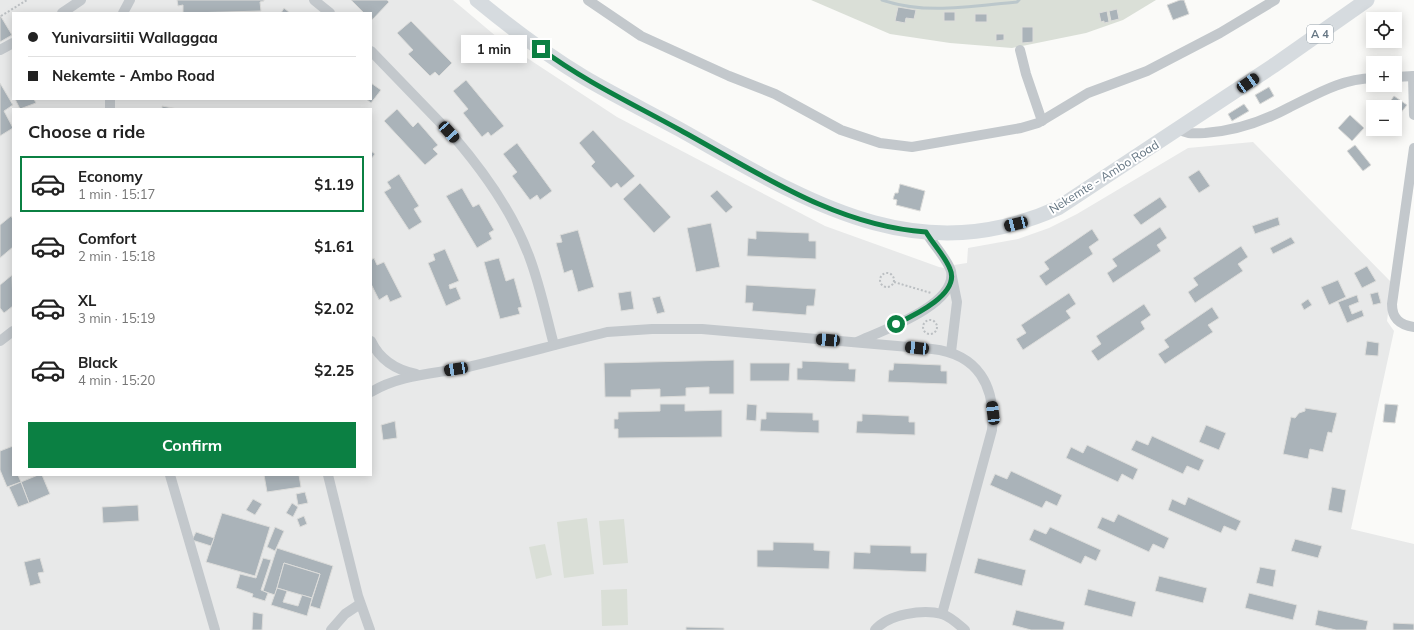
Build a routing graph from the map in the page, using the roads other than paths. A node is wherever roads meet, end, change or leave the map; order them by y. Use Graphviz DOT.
graph roads {
  1 [pos="81,0"];
  2 [pos="130,0"];
  3 [pos="314,0"];
  4 [pos="477,0"];
  5 [pos="588,0"];
  6 [pos="1275,0"];
  7 [pos="1367,0"];
  8 [pos="63,12"];
  9 [pos="124,12"];
  10 [pos="329,12"];
  11 [pos="12,44"];
  12 [pos="0,50"];
  13 [pos="1020,50"];
  14 [pos="372,52"];
  15 [pos="1414,76"];
  16 [pos="1402,77"];
  17 [pos="1366,79"];
  18 [pos="1414,115"];
  19 [pos="1042,121"];
  20 [pos="1178,130"];
  21 [pos="1414,148"];
  22 [pos="926,232"];
  23 [pos="951,276"];
  24 [pos="1414,327"];
  25 [pos="12,332"];
  26 [pos="0,341"];
  27 [pos="856,342"];
  28 [pos="372,343"];
  29 [pos="554,345"];
  30 [pos="951,352"];
  31 [pos="417,375"];
  32 [pos="372,392"];
  33 [pos="170,476"];
  34 [pos="328,476"];
  35 [pos="360,604"];
  36 [pos="942,614"];
  37 [pos="215,630"];
  38 [pos="331,630"];
  39 [pos="370,630"];
  40 [pos="875,630"];
  41 [pos="965,630"];
  1 -- 8 [label="street"];
  2 -- 9 [label="street"];
  3 -- 10 [label="street"];
  4 -- 22 [label="highway, Nekemte - Ambo Road / A 4"];
  5 -- 19 [label="street"];
  6 -- 19 [label="street"];
  7 -- 20 [label="highway, Nekemte - Ambo Road / A 4"];
  11 -- 12 [label="street"];
  13 -- 19 [label="street"];
  14 -- 29 [label="street"];
  15 -- 16 [label="street"];
  15 -- 18 [label="street"];
  17 -- 20 [label="street"];
  20 -- 22 [label="highway, Nekemte - Ambo Road / A 4"];
  21 -- 24 [label="street"];
  22 -- 23 [label="street"];
  23 -- 27 [label="street"];
  23 -- 30 [label="street"];
  25 -- 26 [label="street"];
  27 -- 29 [label="street"];
  27 -- 30 [label="street"];
  28 -- 31 [label="street"];
  29 -- 31 [label="street"];
  30 -- 36 [label="street"];
  31 -- 32 [label="street"];
  33 -- 37 [label="street"];
  34 -- 35 [label="street"];
  35 -- 38 [label="street"];
  35 -- 39 [label="street"];
  36 -- 40 [label="street"];
  36 -- 41 [label="street"];
}
